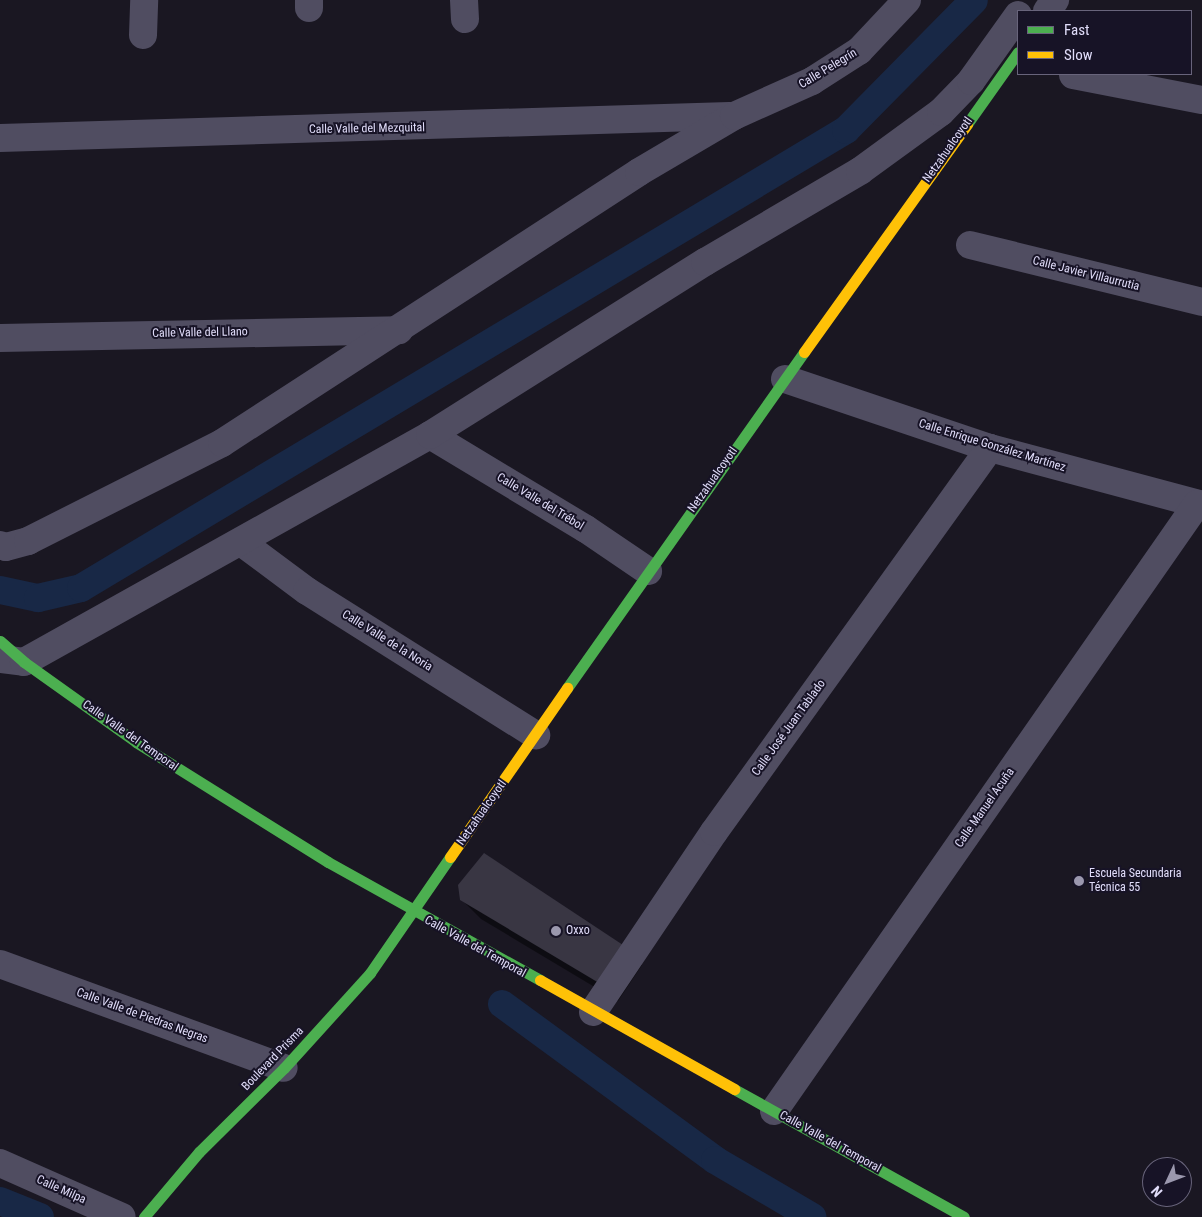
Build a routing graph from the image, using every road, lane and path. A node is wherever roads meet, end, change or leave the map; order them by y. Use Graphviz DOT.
graph roads {
  1 [pos="144,0"];
  2 [pos="907,0"];
  3 [pos="1017,16"];
  4 [pos="143,34"];
  5 [pos="1017,53"];
  6 [pos="1073,75"];
  7 [pos="1202,100"];
  8 [pos="734,116"];
  9 [pos="0,138"];
  10 [pos="970,245"];
  11 [pos="1202,302"];
  12 [pos="399,330"];
  13 [pos="0,338"];
  14 [pos="785,379"];
  15 [pos="430,435"];
  16 [pos="990,448"];
  17 [pos="1200,504"];
  18 [pos="240,542"];
  19 [pos="0,545"];
  20 [pos="648,571"];
  21 [pos="0,640"];
  22 [pos="12,661"];
  23 [pos="536,735"];
  24 [pos="413,913"];
  25 [pos="0,964"];
  26 [pos="593,1012"];
  27 [pos="284,1068"];
  28 [pos="774,1111"];
  29 [pos="0,1163"];
  30 [pos="122,1217"];
  31 [pos="144,1217"];
  32 [pos="964,1217"];
  1 -- 4 [label="street"];
  2 -- 8 [label="street, Calle Pelegrín"];
  3 -- 15 [label="street"];
  5 -- 14 [label="street, Netzahualcoyotl"];
  6 -- 7 [label="street"];
  8 -- 9 [label="street, Calle Valle del Mezquital"];
  8 -- 12 [label="street"];
  10 -- 11 [label="street, Calle Javier Villaurrutia"];
  12 -- 13 [label="street, Calle Valle del Llano"];
  12 -- 19 [label="street"];
  14 -- 16 [label="street, Calle Enrique González Martínez"];
  14 -- 20 [label="street, Netzahualcoyotl"];
  15 -- 18 [label="street"];
  15 -- 20 [label="street, Calle Valle del Trébol"];
  16 -- 17 [label="street, Calle Enrique González Martínez"];
  16 -- 26 [label="street, Calle José Juan Tablado"];
  17 -- 28 [label="street, Calle Manuel Acuña"];
  18 -- 22 [label="street"];
  18 -- 23 [label="street, Calle Valle de la Noria"];
  20 -- 23 [label="street, Netzahualcoyotl"];
  21 -- 22 [label="street, Calle Valle del Temporal"];
  22 -- 24 [label="street, Calle Valle del Temporal"];
  23 -- 24 [label="street, Netzahualcoyotl"];
  24 -- 26 [label="street, Calle Valle del Temporal"];
  24 -- 27 [label="street, Boulevard Prisma"];
  25 -- 27 [label="street, Calle Valle de Piedras Negras"];
  26 -- 28 [label="street, Calle Valle del Temporal"];
  27 -- 31 [label="street, Boulevard Prisma"];
  28 -- 32 [label="street, Calle Valle del Temporal"];
  29 -- 30 [label="street, Calle Milpa"];
}
